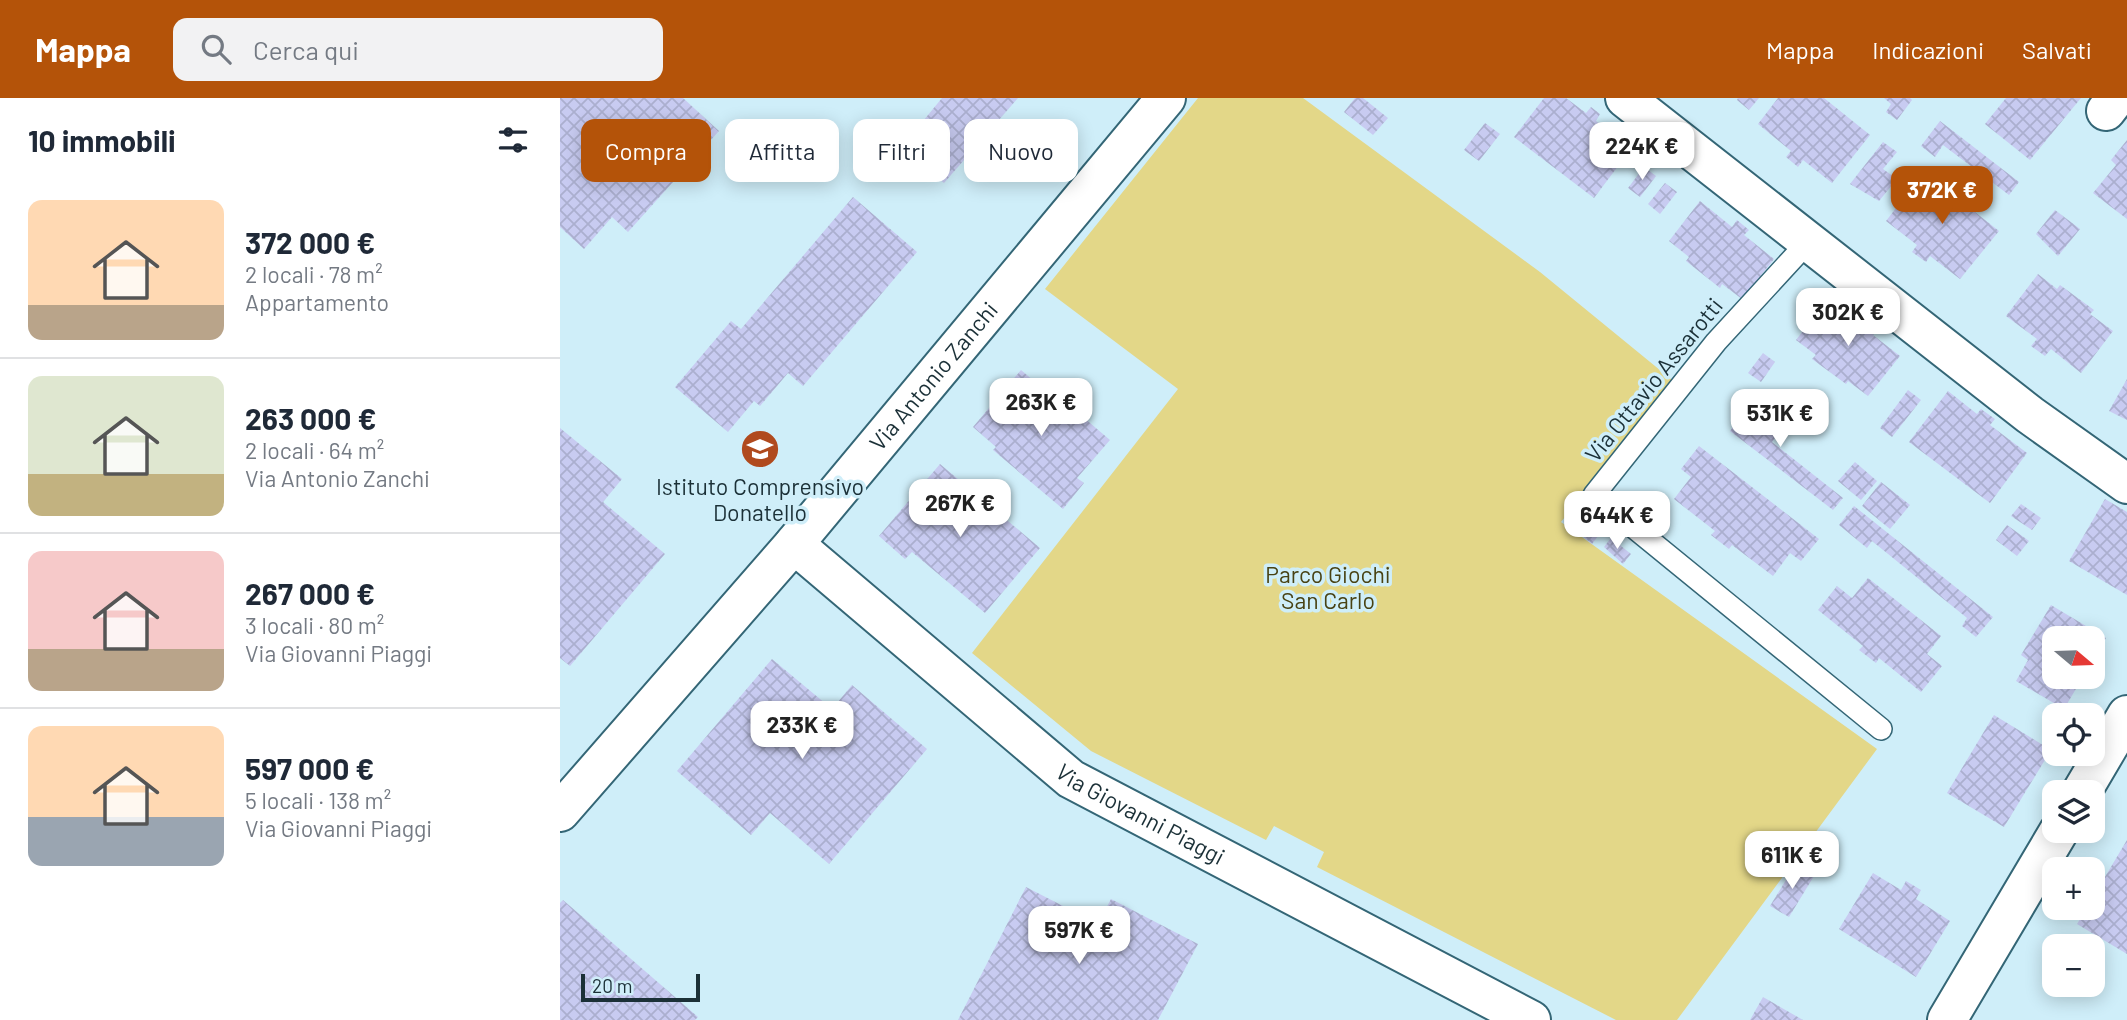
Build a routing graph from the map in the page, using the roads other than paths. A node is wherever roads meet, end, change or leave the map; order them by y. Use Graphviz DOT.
graph roads {
  1 [pos="1166,98"];
  2 [pos="1625,98"];
  3 [pos="1807,243"];
  4 [pos="2127,484"];
  5 [pos="794,544"];
  6 [pos="2127,716"];
  7 [pos="1881,729"];
  8 [pos="2089,780"];
  9 [pos="560,812"];
  10 [pos="2052,843"];
  11 [pos="1531,1020"];
  12 [pos="1947,1020"];
  1 -- 5 [label="street, Via Antonio Zanchi"];
  2 -- 3 [label="street"];
  3 -- 4 [label="street"];
  3 -- 7 [label="lane, Via Ottavio Assarotti"];
  5 -- 9 [label="street, Via Antonio Zanchi"];
  5 -- 11 [label="street, Via Giovanni Piaggi"];
  6 -- 8 [label="street"];
  10 -- 12 [label="street"];
}
